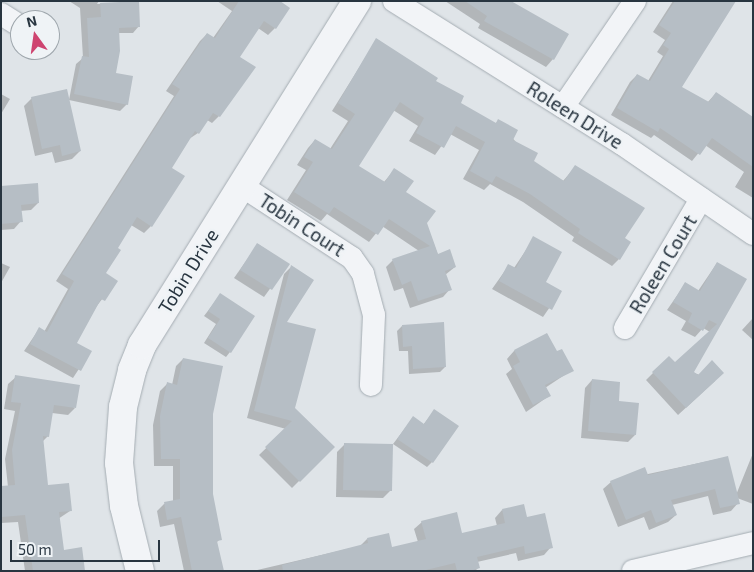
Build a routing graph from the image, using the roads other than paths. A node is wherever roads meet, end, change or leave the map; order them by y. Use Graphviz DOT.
graph roads {
  1 [pos="357,1"];
  2 [pos="394,1"];
  3 [pos="635,1"];
  4 [pos="563,107"];
  5 [pos="242,186"];
  6 [pos="701,199"];
  7 [pos="753,234"];
  8 [pos="625,328"];
  9 [pos="371,385"];
  10 [pos="753,543"];
  11 [pos="140,571"];
  12 [pos="633,571"];
  1 -- 5 [label="street, Tobin Drive"];
  2 -- 4 [label="street, Roleen Drive"];
  3 -- 4 [label="street"];
  4 -- 6 [label="street, Roleen Drive"];
  5 -- 9 [label="street, Tobin Court"];
  5 -- 11 [label="street, Tobin Drive"];
  6 -- 7 [label="street, Roleen Drive"];
  6 -- 8 [label="street, Roleen Court"];
  10 -- 12 [label="street"];
}
